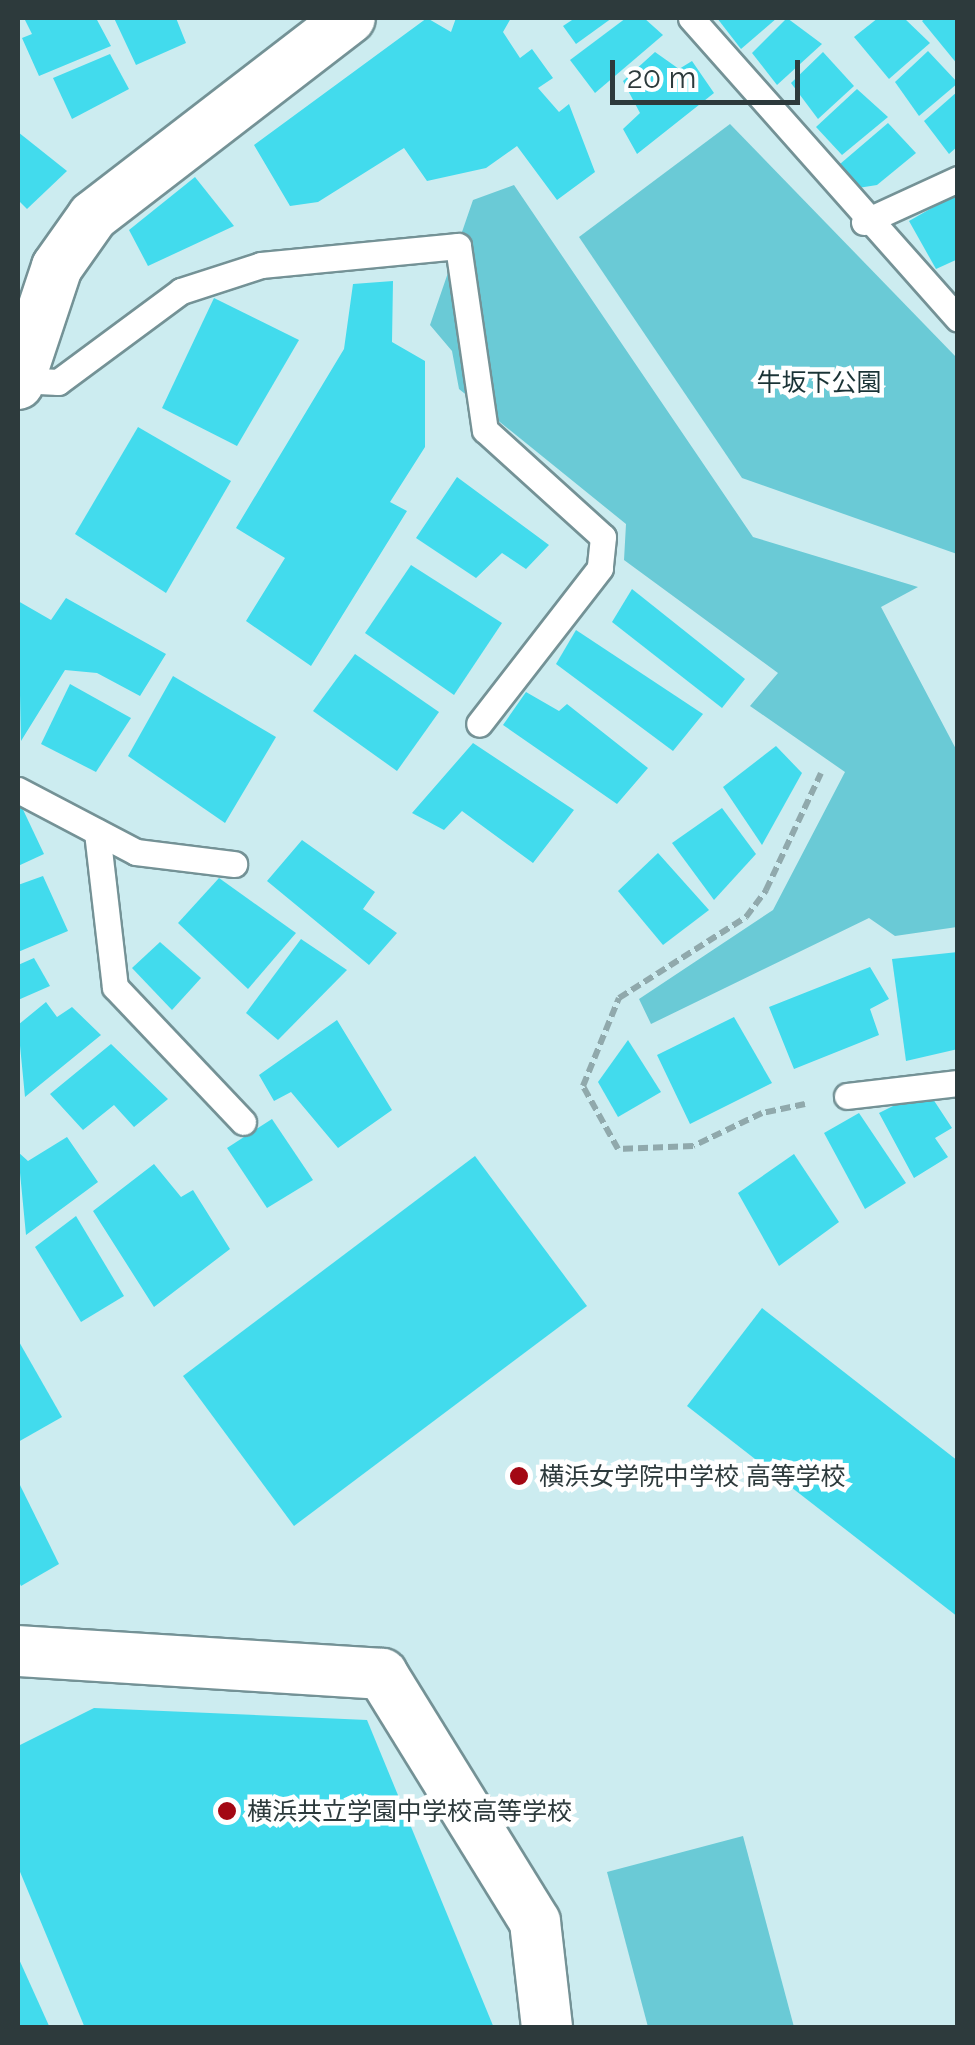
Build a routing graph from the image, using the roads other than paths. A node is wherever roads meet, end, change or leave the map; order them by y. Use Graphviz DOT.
graph roads {
  1 [pos="350,18"];
  2 [pos="691,18"];
  3 [pos="958,179"];
  4 [pos="864,222"];
  5 [pos="958,319"];
  6 [pos="18,382"];
  7 [pos="478,724"];
  8 [pos="18,790"];
  9 [pos="98,832"];
  10 [pos="234,864"];
  11 [pos="958,1084"];
  12 [pos="848,1096"];
  13 [pos="243,1122"];
  14 [pos="18,1651"];
  15 [pos="546,2028"];
  1 -- 6 [label="street"];
  2 -- 4 [label="lane"];
  3 -- 4 [label="lane"];
  4 -- 5 [label="lane"];
  6 -- 7 [label="lane"];
  8 -- 9 [label="lane"];
  9 -- 10 [label="lane"];
  9 -- 13 [label="lane"];
  11 -- 12 [label="lane"];
  14 -- 15 [label="street"];
}
